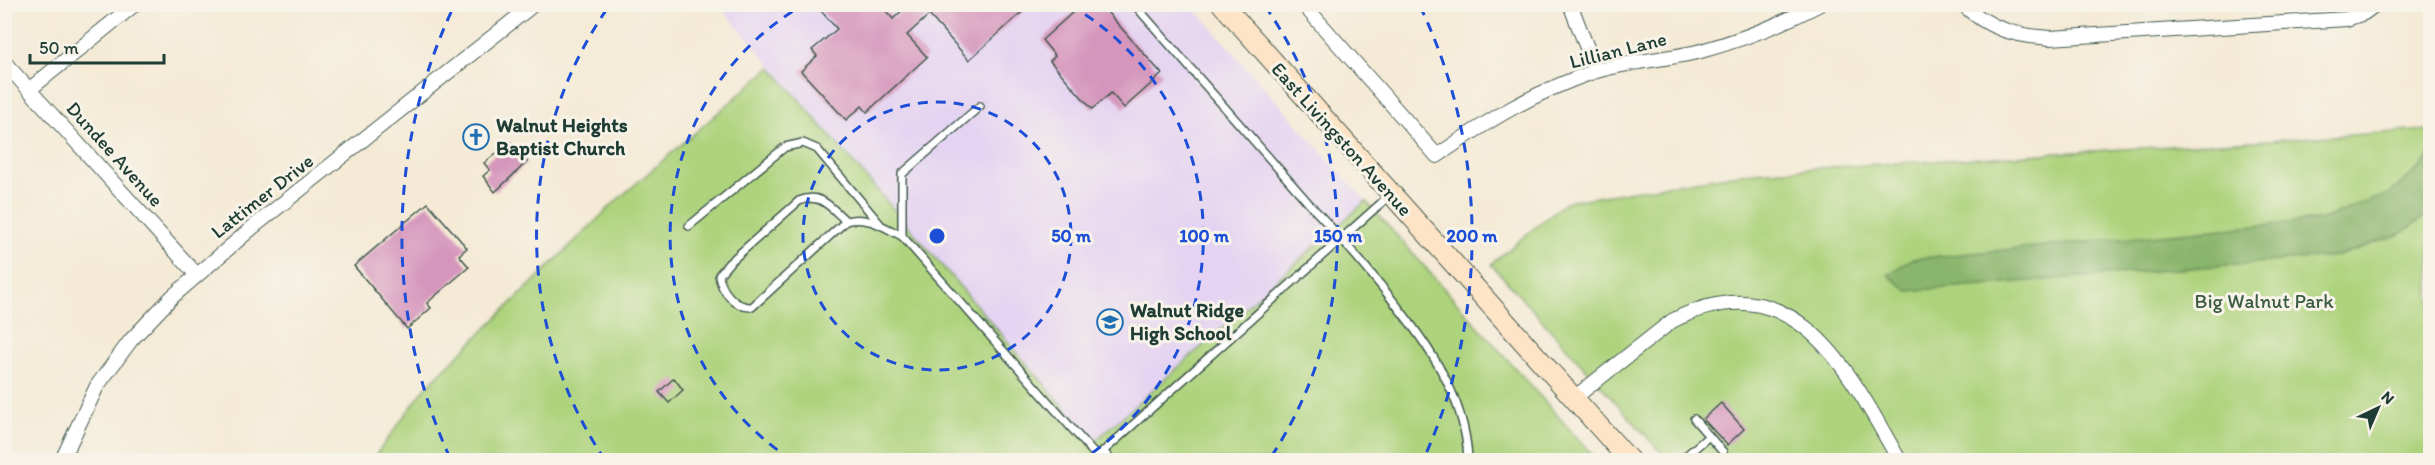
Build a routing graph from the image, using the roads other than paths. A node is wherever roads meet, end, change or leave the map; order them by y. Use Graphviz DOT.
graph roads {
  1 [pos="135,4"];
  2 [pos="534,4"];
  3 [pos="1134,4"];
  4 [pos="1222,4"];
  5 [pos="1303,4"];
  6 [pos="1570,4"];
  7 [pos="1820,4"];
  8 [pos="1963,4"];
  9 [pos="2376,4"];
  10 [pos="4,62"];
  11 [pos="1596,72"];
  12 [pos="30,89"];
  13 [pos="980,106"];
  14 [pos="1391,194"];
  15 [pos="846,221"];
  16 [pos="689,226"];
  17 [pos="882,226"];
  18 [pos="902,236"];
  19 [pos="1342,238"];
  20 [pos="196,274"];
  21 [pos="1574,398"];
  22 [pos="1694,419"];
  23 [pos="1709,436"];
  24 [pos="1103,451"];
  25 [pos="1723,452"];
  26 [pos="62,460"];
  27 [pos="1111,460"];
  28 [pos="1468,460"];
  29 [pos="1629,460"];
  30 [pos="1681,460"];
  31 [pos="1899,460"];
  1 -- 12 [label="street"];
  2 -- 20 [label="street, Lattimer Drive"];
  3 -- 19 [label="lane"];
  4 -- 14 [label="main road, East Livingston Avenue"];
  5 -- 11 [label="street, Lillian Lane"];
  6 -- 11 [label="street"];
  7 -- 11 [label="street, Lillian Lane"];
  8 -- 9 [label="street"];
  10 -- 12 [label="street, Dundee Avenue"];
  12 -- 20 [label="street, Dundee Avenue"];
  13 -- 18 [label="lane"];
  14 -- 19 [label="lane"];
  14 -- 21 [label="main road, East Livingston Avenue"];
  15 -- 15 [label="lane"];
  15 -- 17 [label="lane"];
  16 -- 17 [label="lane"];
  17 -- 18 [label="lane"];
  18 -- 24 [label="lane"];
  19 -- 24 [label="lane"];
  19 -- 28 [label="lane"];
  20 -- 26 [label="street, Lattimer Drive"];
  21 -- 29 [label="main road, East Livingston Avenue"];
  21 -- 31 [label="street"];
  22 -- 23 [label="lane"];
  23 -- 25 [label="lane"];
  23 -- 30 [label="lane"];
  24 -- 27 [label="lane"];
}
